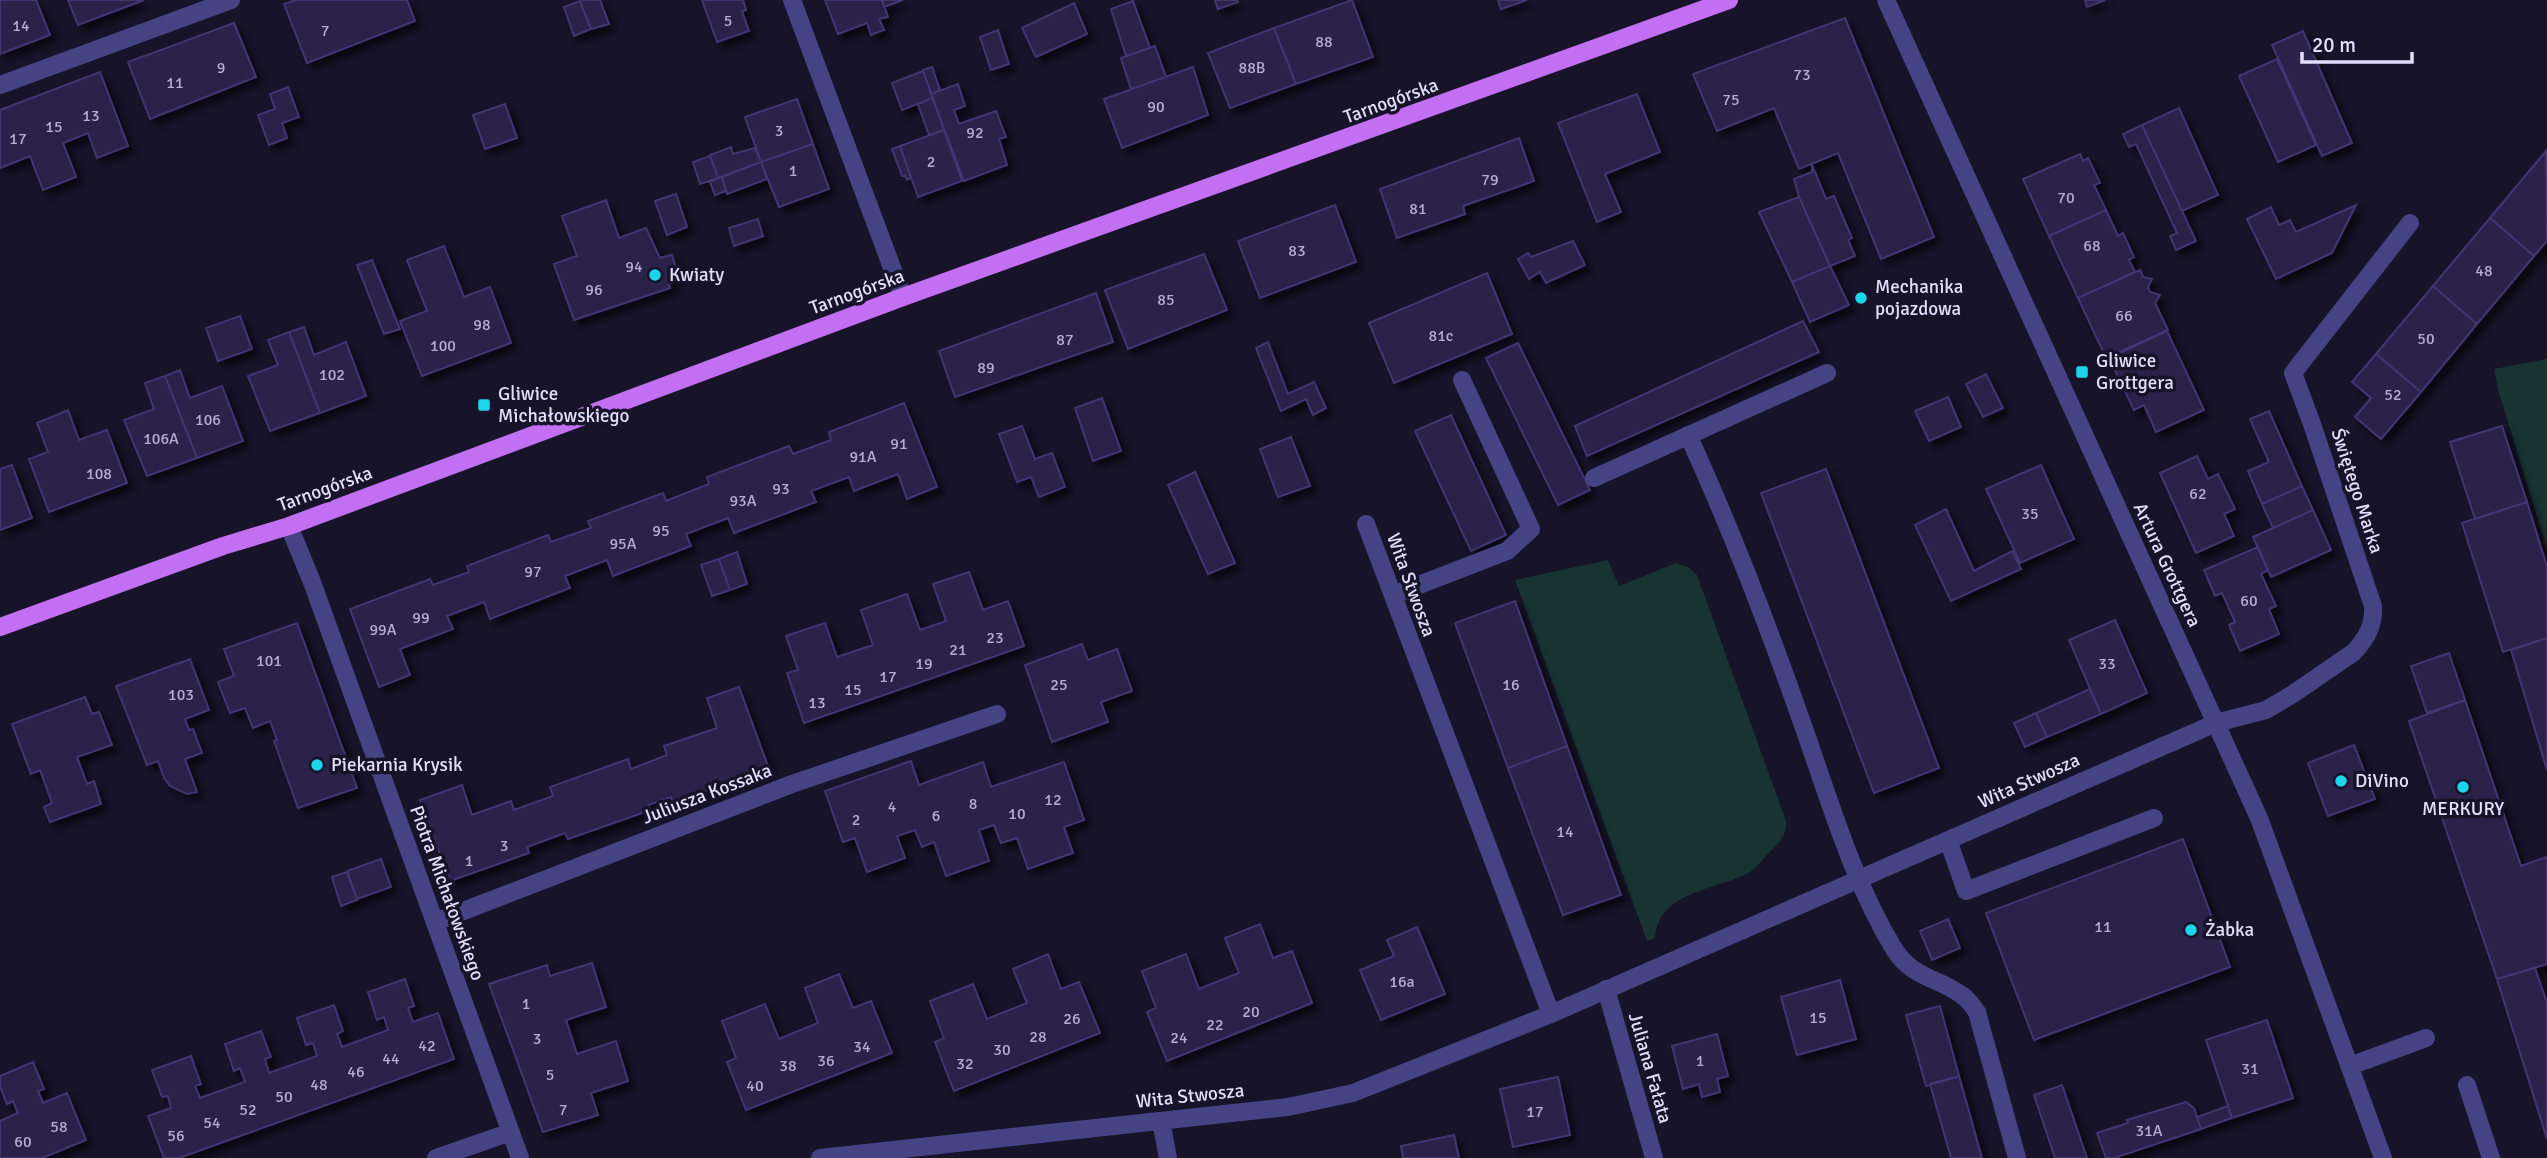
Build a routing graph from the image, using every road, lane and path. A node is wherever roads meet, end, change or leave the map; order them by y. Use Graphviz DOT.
graph roads {
  1 [pos="231,0"];
  2 [pos="792,0"];
  3 [pos="1730,0"];
  4 [pos="1886,0"];
  5 [pos="0,85"];
  6 [pos="2410,223"];
  7 [pos="903,297"];
  8 [pos="1827,373"];
  9 [pos="1462,380"];
  10 [pos="1688,435"];
  11 [pos="1594,478"];
  12 [pos="1366,524"];
  13 [pos="289,526"];
  14 [pos="1393,595"];
  15 [pos="0,627"];
  16 [pos="997,714"];
  17 [pos="2216,723"];
  18 [pos="2154,818"];
  19 [pos="1948,840"];
  20 [pos="1860,878"];
  21 [pos="435,922"];
  22 [pos="1606,989"];
  23 [pos="1551,1014"];
  24 [pos="2426,1038"];
  25 [pos="2350,1066"];
  26 [pos="2467,1085"];
  27 [pos="1161,1121"];
  28 [pos="511,1132"];
  29 [pos="436,1158"];
  30 [pos="520,1158"];
  31 [pos="820,1158"];
  32 [pos="1168,1158"];
  33 [pos="1654,1158"];
  34 [pos="2017,1158"];
  35 [pos="2383,1158"];
  36 [pos="2491,1158"];
  1 -- 5 [label="street"];
  2 -- 7 [label="street"];
  3 -- 7 [label="main road, Tarnogórska"];
  4 -- 17 [label="street, Artura Grottgera"];
  6 -- 17 [label="street, Świętego Marka"];
  7 -- 13 [label="main road, Tarnogórska"];
  8 -- 10 [label="street"];
  9 -- 14 [label="street"];
  10 -- 11 [label="street"];
  10 -- 20 [label="street"];
  12 -- 14 [label="street, Wita Stwosza"];
  13 -- 15 [label="main road, Tarnogórska"];
  13 -- 21 [label="street, Piotra Michałowskiego"];
  14 -- 23 [label="street, Wita Stwosza"];
  16 -- 21 [label="street, Juliusza Kossaka"];
  17 -- 19 [label="street, Wita Stwosza"];
  17 -- 25 [label="street, Artura Grottgera"];
  18 -- 19 [label="street"];
  19 -- 20 [label="street, Wita Stwosza"];
  20 -- 22 [label="street, Wita Stwosza"];
  20 -- 34 [label="street"];
  21 -- 28 [label="street, Piotra Michałowskiego"];
  22 -- 23 [label="street, Wita Stwosza"];
  22 -- 33 [label="street, Juliana Fałata"];
  23 -- 27 [label="street, Wita Stwosza"];
  24 -- 25 [label="street"];
  25 -- 35 [label="street, Artura Grottgera"];
  26 -- 36 [label="street"];
  27 -- 31 [label="street, Wita Stwosza"];
  27 -- 32 [label="street"];
  28 -- 29 [label="street"];
  28 -- 30 [label="street, Piotra Michałowskiego"];
}
